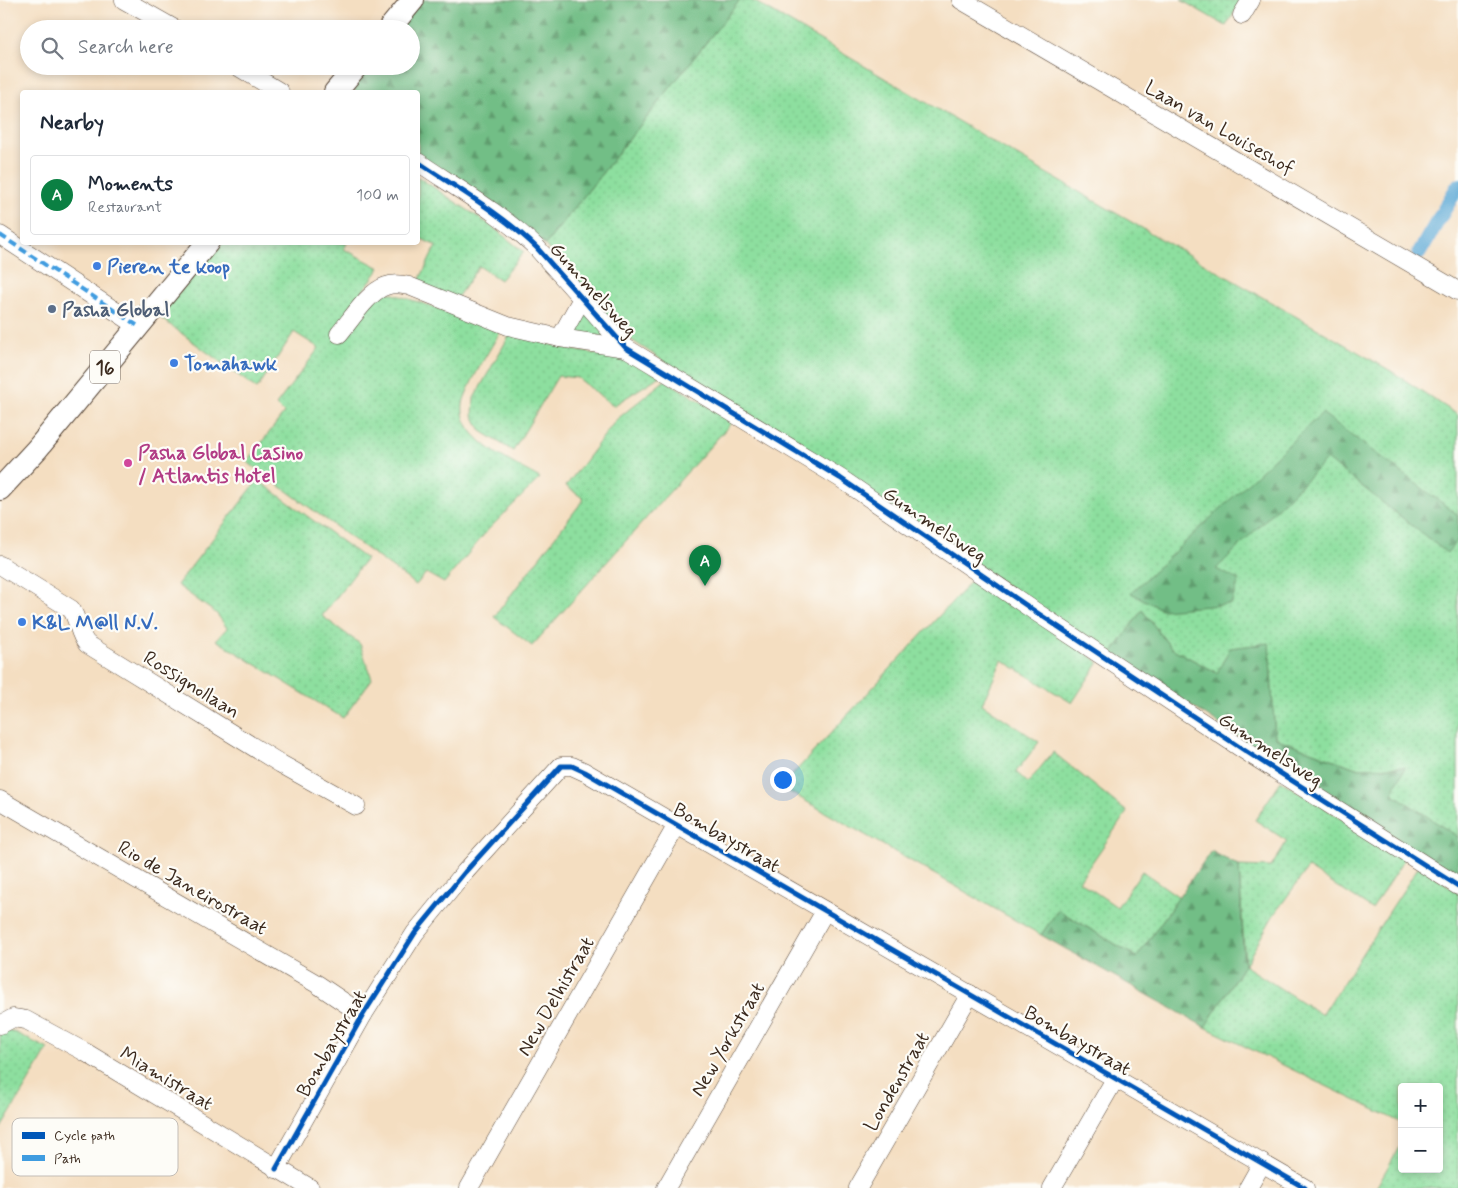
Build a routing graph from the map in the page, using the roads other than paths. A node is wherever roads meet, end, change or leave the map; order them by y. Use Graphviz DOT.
graph roads {
  1 [pos="124,0"];
  2 [pos="413,0"];
  3 [pos="961,0"];
  4 [pos="1251,0"];
  5 [pos="1242,15"];
  6 [pos="159,20"];
  7 [pos="396,20"];
  8 [pos="252,75"];
  9 [pos="349,75"];
  10 [pos="277,90"];
  11 [pos="337,90"];
  12 [pos="420,163"];
  13 [pos="0,235"];
  14 [pos="206,245"];
  15 [pos="1458,291"];
  16 [pos="581,300"];
  17 [pos="138,326"];
  18 [pos="339,334"];
  19 [pos="560,338"];
  20 [pos="626,348"];
  21 [pos="1,485"];
  22 [pos="0,565"];
  23 [pos="0,800"];
  24 [pos="356,806"];
  25 [pos="677,825"];
  26 [pos="1458,886"];
  27 [pos="825,911"];
  28 [pos="970,994"];
  29 [pos="363,1015"];
  30 [pos="0,1025"];
  31 [pos="1115,1079"];
  32 [pos="1262,1163"];
  33 [pos="276,1169"];
  34 [pos="310,1188"];
  35 [pos="469,1188"];
  36 [pos="666,1188"];
  37 [pos="858,1188"];
  38 [pos="1052,1188"];
  39 [pos="1248,1188"];
  40 [pos="1305,1188"];
  1 -- 6 [label="street"];
  2 -- 7 [label="main road"];
  3 -- 15 [label="street, Laan van Louiseshof"];
  4 -- 5 [label="street"];
  8 -- 10 [label="street"];
  9 -- 11 [label="main road"];
  12 -- 16 [label="street, Gummelsweg"];
  13 -- 17 [label="street"];
  14 -- 17 [label="main road, 16"];
  16 -- 19 [label="street"];
  16 -- 20 [label="street, Gummelsweg"];
  17 -- 21 [label="main road, 16"];
  18 -- 19 [label="street"];
  19 -- 20 [label="street"];
  20 -- 26 [label="street, Gummelsweg"];
  22 -- 24 [label="street, Rossignollaan"];
  23 -- 29 [label="street, Rio de Janeirostraat"];
  25 -- 27 [label="street, Bombaystraat"];
  25 -- 29 [label="street, Bombaystraat"];
  25 -- 35 [label="street, New Delhistraat"];
  27 -- 28 [label="street, Bombaystraat"];
  27 -- 36 [label="street, New Yorkstraat"];
  28 -- 31 [label="street, Bombaystraat"];
  28 -- 37 [label="street, Londenstraat"];
  29 -- 33 [label="street, Bombaystraat"];
  30 -- 33 [label="street, Miamistraat"];
  31 -- 32 [label="street, Bombaystraat"];
  31 -- 38 [label="street"];
  32 -- 39 [label="street"];
  32 -- 40 [label="street, Bombaystraat"];
  33 -- 34 [label="street, Miamistraat"];
}
